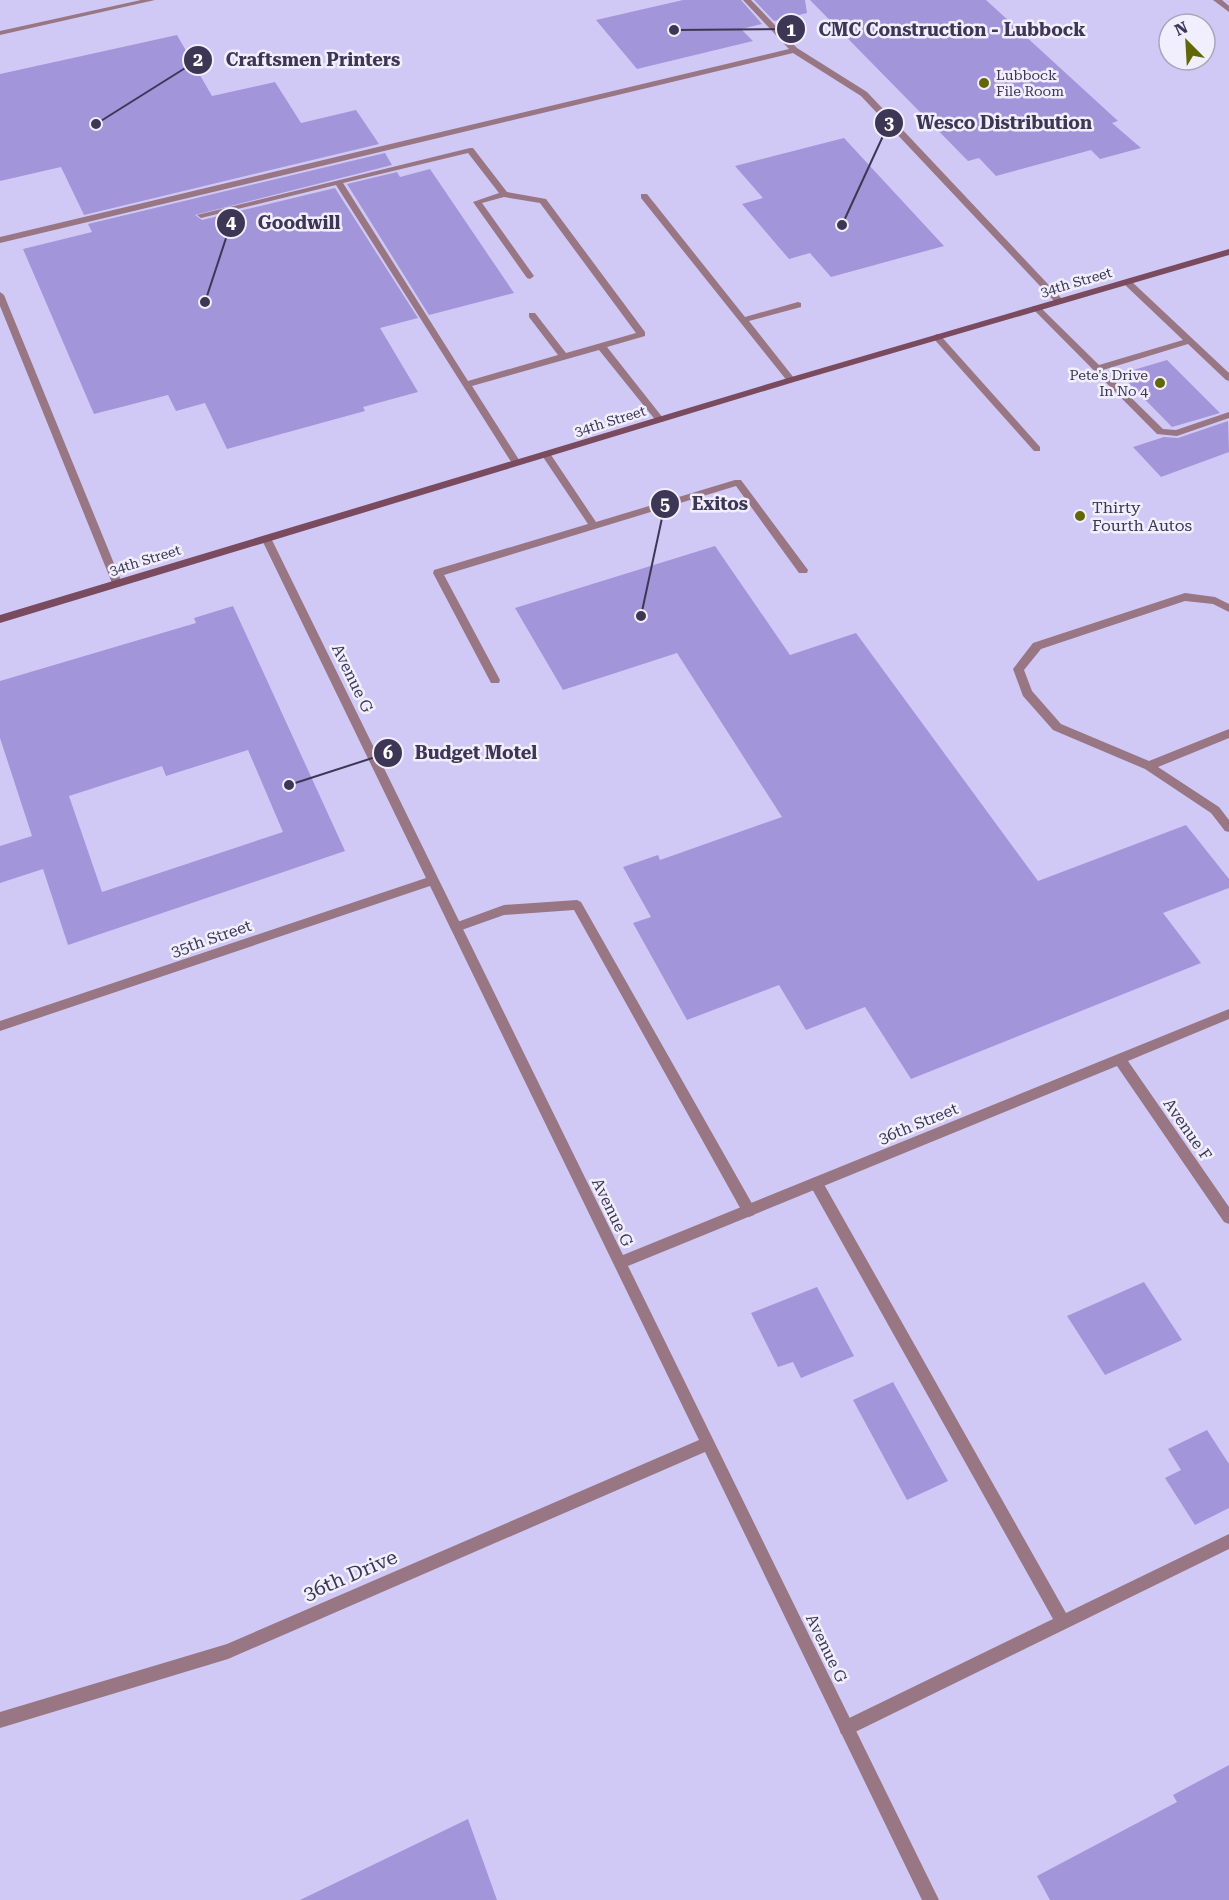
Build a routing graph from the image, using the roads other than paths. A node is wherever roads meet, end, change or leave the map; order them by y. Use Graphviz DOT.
graph roads {
  1 [pos="151,0"];
  2 [pos="747,0"];
  3 [pos="1217,0"];
  4 [pos="1229,10"];
  5 [pos="0,33"];
  6 [pos="794,50"];
  7 [pos="338,182"];
  8 [pos="504,194"];
  9 [pos="644,196"];
  10 [pos="201,215"];
  11 [pos="0,240"];
  12 [pos="1229,252"];
  13 [pos="530,276"];
  14 [pos="1127,282"];
  15 [pos="0,295"];
  16 [pos="1059,301"];
  17 [pos="798,305"];
  18 [pos="1036,308"];
  19 [pos="532,315"];
  20 [pos="743,321"];
  21 [pos="937,337"];
  22 [pos="1190,341"];
  23 [pos="600,345"];
  24 [pos="563,356"];
  25 [pos="1097,369"];
  26 [pos="1229,378"];
  27 [pos="791,380"];
  28 [pos="466,385"];
  29 [pos="1229,415"];
  30 [pos="660,420"];
  31 [pos="1037,449"];
  32 [pos="546,454"];
  33 [pos="516,463"];
  34 [pos="594,526"];
  35 [pos="266,538"];
  36 [pos="803,570"];
  37 [pos="117,583"];
  38 [pos="1229,608"];
  39 [pos="0,619"];
  40 [pos="495,681"];
  41 [pos="1229,733"];
  42 [pos="1149,766"];
  43 [pos="1229,828"];
  44 [pos="433,880"];
  45 [pos="456,927"];
  46 [pos="1229,1014"];
  47 [pos="0,1026"];
  48 [pos="1119,1059"];
  49 [pos="816,1183"];
  50 [pos="749,1211"];
  51 [pos="1229,1218"];
  52 [pos="620,1263"];
  53 [pos="708,1443"];
  54 [pos="1229,1541"];
  55 [pos="1063,1622"];
  56 [pos="0,1720"];
  57 [pos="848,1728"];
  58 [pos="931,1900"];
  1 -- 5 [label="street"];
  2 -- 6 [label="street"];
  3 -- 4 [label="street"];
  6 -- 11 [label="street"];
  6 -- 16 [label="street"];
  7 -- 8 [label="street"];
  7 -- 10 [label="street"];
  7 -- 28 [label="street"];
  8 -- 13 [label="street"];
  8 -- 23 [label="street"];
  9 -- 20 [label="street"];
  12 -- 14 [label="main road, 34th Street"];
  14 -- 16 [label="main road, 34th Street"];
  14 -- 22 [label="street"];
  15 -- 37 [label="street"];
  16 -- 18 [label="main road, 34th Street"];
  17 -- 20 [label="street"];
  18 -- 21 [label="main road, 34th Street"];
  18 -- 25 [label="street"];
  19 -- 24 [label="street"];
  20 -- 27 [label="street"];
  21 -- 27 [label="main road, 34th Street"];
  21 -- 31 [label="street"];
  22 -- 25 [label="street"];
  22 -- 26 [label="street"];
  23 -- 24 [label="street"];
  23 -- 30 [label="street"];
  24 -- 28 [label="street"];
  25 -- 29 [label="street"];
  27 -- 30 [label="main road, 34th Street"];
  28 -- 33 [label="street"];
  30 -- 32 [label="main road, 34th Street"];
  32 -- 33 [label="main road, 34th Street"];
  32 -- 34 [label="street"];
  33 -- 35 [label="main road, 34th Street"];
  34 -- 36 [label="street"];
  34 -- 40 [label="street"];
  35 -- 37 [label="main road, 34th Street"];
  35 -- 44 [label="street, Avenue G"];
  37 -- 39 [label="main road, 34th Street"];
  38 -- 42 [label="street"];
  41 -- 42 [label="street"];
  42 -- 43 [label="street"];
  44 -- 45 [label="street, Avenue G"];
  44 -- 47 [label="street, 35th Street"];
  45 -- 50 [label="street"];
  45 -- 52 [label="street, Avenue G"];
  46 -- 48 [label="street, 36th Street"];
  48 -- 49 [label="street, 36th Street"];
  48 -- 51 [label="street, Avenue F"];
  49 -- 50 [label="street, 36th Street"];
  49 -- 55 [label="street"];
  50 -- 52 [label="street, 36th Street"];
  52 -- 53 [label="street, Avenue G"];
  53 -- 56 [label="street, 36th Drive"];
  53 -- 57 [label="street, Avenue G"];
  54 -- 55 [label="street"];
  55 -- 57 [label="street"];
  57 -- 58 [label="street, Avenue G"];
}
